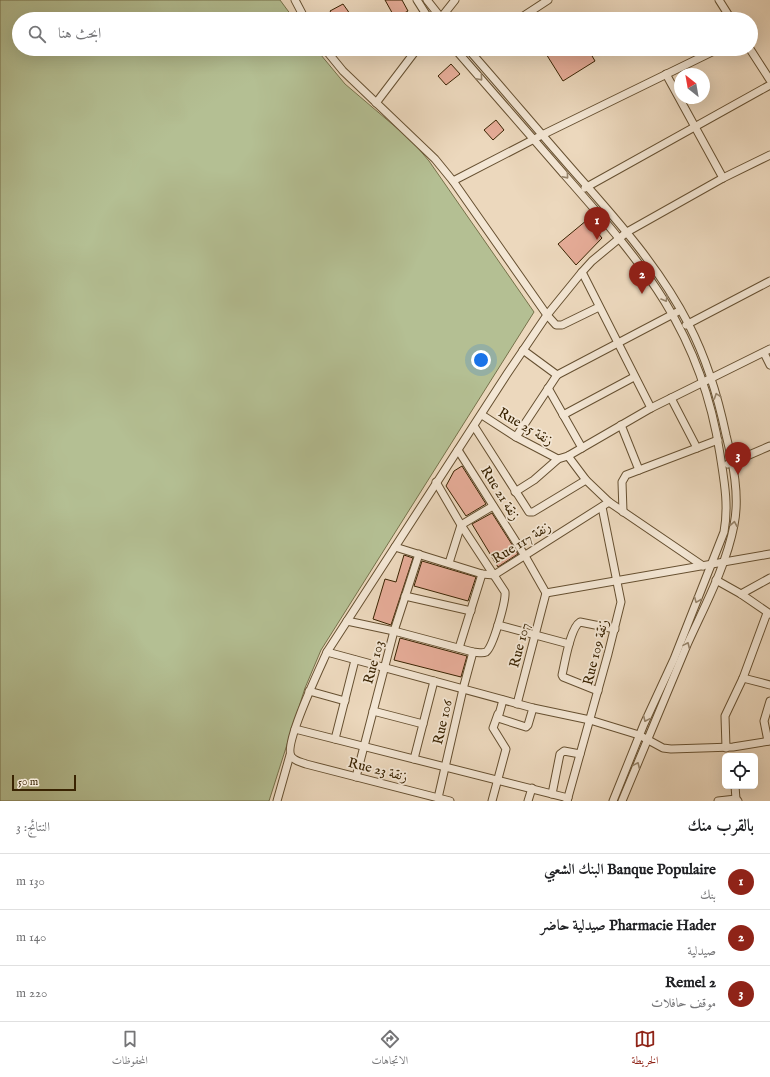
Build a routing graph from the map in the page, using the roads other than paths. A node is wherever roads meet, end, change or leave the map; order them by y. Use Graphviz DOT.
graph roads {
  1 [pos="295,0"];
  2 [pos="417,0"];
  3 [pos="427,0"];
  4 [pos="455,0"];
  5 [pos="548,0"];
  6 [pos="719,0"];
  7 [pos="301,12"];
  8 [pos="425,12"];
  9 [pos="436,12"];
  10 [pos="446,12"];
  11 [pos="530,12"];
  12 [pos="727,12"];
  13 [pos="331,56"];
  14 [pos="412,56"];
  15 [pos="475,56"];
  16 [pos="703,56"];
  17 [pos="755,56"];
  18 [pos="462,57"];
  19 [pos="666,74"];
  20 [pos="770,80"];
  21 [pos="770,85"];
  22 [pos="376,103"];
  23 [pos="694,126"];
  24 [pos="542,135"];
  25 [pos="534,139"];
  26 [pos="770,155"];
  27 [pos="723,178"];
  28 [pos="453,181"];
  29 [pos="587,186"];
  30 [pos="579,191"];
  31 [pos="627,232"];
  32 [pos="620,238"];
  33 [pos="582,272"];
  34 [pos="770,281"];
  35 [pos="599,307"];
  36 [pos="681,310"];
  37 [pos="674,314"];
  38 [pos="547,315"];
  39 [pos="689,324"];
  40 [pos="681,328"];
  41 [pos="617,343"];
  42 [pos="523,350"];
  43 [pos="767,351"];
  44 [pos="770,365"];
  45 [pos="556,375"];
  46 [pos="634,377"];
  47 [pos="712,378"];
  48 [pos="703,382"];
  49 [pos="548,388"];
  50 [pos="671,398"];
  51 [pos="651,408"];
  52 [pos="563,414"];
  53 [pos="482,415"];
  54 [pos="474,426"];
  55 [pos="621,426"];
  56 [pos="516,436"];
  57 [pos="718,440"];
  58 [pos="770,446"];
  59 [pos="582,448"];
  60 [pos="697,448"];
  61 [pos="458,450"];
  62 [pos="568,456"];
  63 [pos="558,459"];
  64 [pos="731,463"];
  65 [pos="722,465"];
  66 [pos="639,470"];
  67 [pos="586,480"];
  68 [pos="436,482"];
  69 [pos="515,492"];
  70 [pos="609,502"];
  71 [pos="493,506"];
  72 [pos="602,507"];
  73 [pos="623,512"];
  74 [pos="461,525"];
  75 [pos="395,547"];
  76 [pos="419,554"];
  77 [pos="770,554"];
  78 [pos="525,556"];
  79 [pos="723,562"];
  80 [pos="448,563"];
  81 [pos="711,563"];
  82 [pos="703,566"];
  83 [pos="482,574"];
  84 [pos="494,575"];
  85 [pos="770,578"];
  86 [pos="617,579"];
  87 [pos="716,580"];
  88 [pos="546,593"];
  89 [pos="741,594"];
  90 [pos="405,596"];
  91 [pos="470,611"];
  92 [pos="769,614"];
  93 [pos="347,622"];
  94 [pos="498,625"];
  95 [pos="615,629"];
  96 [pos="394,631"];
  97 [pos="536,635"];
  98 [pos="569,644"];
  99 [pos="459,648"];
  100 [pos="327,652"];
  101 [pos="473,652"];
  102 [pos="355,660"];
  103 [pos="384,668"];
  104 [pos="743,678"];
  105 [pos="434,681"];
  106 [pos="770,685"];
  107 [pos="463,689"];
  108 [pos="309,691"];
  109 [pos="598,691"];
  110 [pos="503,700"];
  111 [pos="345,701"];
  112 [pos="770,701"];
  113 [pos="517,704"];
  114 [pos="533,708"];
  115 [pos="373,711"];
  116 [pos="498,714"];
  117 [pos="590,720"];
  118 [pos="423,724"];
  119 [pos="295,729"];
  120 [pos="639,736"];
  121 [pos="335,739"];
  122 [pos="648,740"];
  123 [pos="769,741"];
  124 [pos="364,746"];
  125 [pos="729,747"];
  126 [pos="732,753"];
  127 [pos="580,754"];
  128 [pos="290,755"];
  129 [pos="414,759"];
  130 [pos="445,767"];
  131 [pos="356,778"];
  132 [pos="497,779"];
  133 [pos="532,788"];
  134 [pos="735,789"];
  135 [pos="552,794"];
  136 [pos="438,798"];
  137 [pos="567,799"];
  138 [pos="737,800"];
  139 [pos="277,801"];
  140 [pos="450,801"];
  141 [pos="492,801"];
  142 [pos="528,801"];
  143 [pos="613,801"];
  144 [pos="622,801"];
  145 [pos="718,801"];
  1 -- 7 [label="street"];
  2 -- 8 [label="street"];
  3 -- 9 [label="street"];
  4 -- 10 [label="street"];
  5 -- 11 [label="street"];
  6 -- 12 [label="street"];
  13 -- 22 [label="street"];
  14 -- 22 [label="street"];
  15 -- 24 [label="street"];
  16 -- 19 [label="street"];
  17 -- 20 [label="street"];
  18 -- 25 [label="street, one-way"];
  19 -- 23 [label="street"];
  19 -- 24 [label="street"];
  21 -- 23 [label="street"];
  22 -- 28 [label="street"];
  23 -- 27 [label="street"];
  23 -- 29 [label="street"];
  24 -- 25 [label="street"];
  24 -- 29 [label="street"];
  25 -- 28 [label="street"];
  25 -- 30 [label="street, one-way"];
  26 -- 27 [label="street"];
  27 -- 31 [label="street"];
  28 -- 38 [label="street"];
  29 -- 30 [label="street"];
  29 -- 31 [label="street"];
  30 -- 32 [label="street"];
  31 -- 32 [label="street"];
  31 -- 36 [label="street"];
  32 -- 33 [label="street"];
  32 -- 37 [label="street, one-way"];
  33 -- 35 [label="street"];
  33 -- 38 [label="street"];
  34 -- 39 [label="street"];
  35 -- 38 [label="street"];
  35 -- 41 [label="street"];
  36 -- 37 [label="street"];
  36 -- 39 [label="street"];
  37 -- 40 [label="street"];
  37 -- 41 [label="street"];
  38 -- 42 [label="street"];
  39 -- 40 [label="street"];
  39 -- 47 [label="street"];
  40 -- 48 [label="street"];
  41 -- 45 [label="street"];
  41 -- 46 [label="street"];
  42 -- 45 [label="street"];
  42 -- 53 [label="street"];
  43 -- 44 [label="street"];
  43 -- 47 [label="street"];
  45 -- 49 [label="street"];
  46 -- 51 [label="street"];
  46 -- 52 [label="street"];
  47 -- 48 [label="street"];
  64 -- 47 [label="street, one-way"];
  48 -- 50 [label="street"];
  48 -- 57 [label="street"];
  49 -- 52 [label="street"];
  49 -- 56 [label="street"];
  50 -- 51 [label="street"];
  50 -- 60 [label="street"];
  51 -- 55 [label="street"];
  52 -- 59 [label="street"];
  53 -- 54 [label="street"];
  53 -- 56 [label="street, Rue 25 زنقة"];
  54 -- 61 [label="street"];
  54 -- 69 [label="street"];
  55 -- 59 [label="street"];
  55 -- 66 [label="street"];
  56 -- 63 [label="street, Rue 25 زنقة"];
  57 -- 60 [label="street"];
  57 -- 65 [label="street"];
  58 -- 64 [label="street"];
  59 -- 62 [label="street"];
  60 -- 66 [label="street"];
  61 -- 68 [label="street"];
  61 -- 71 [label="street, Rue 21 زنقة"];
  62 -- 63 [label="street"];
  62 -- 67 [label="street"];
  63 -- 69 [label="street"];
  64 -- 65 [label="street"];
  79 -- 64 [label="street, one-way"];
  65 -- 81 [label="street"];
  66 -- 73 [label="street"];
  67 -- 69 [label="street"];
  67 -- 70 [label="street"];
  68 -- 74 [label="street"];
  68 -- 75 [label="street"];
  70 -- 72 [label="street, Rue 117 زنقة"];
  70 -- 73 [label="street"];
  71 -- 74 [label="street"];
  71 -- 78 [label="street, Rue 21 زنقة"];
  72 -- 78 [label="street, Rue 117 زنقة"];
  72 -- 86 [label="street, Rue 109 زنقة"];
  73 -- 82 [label="street"];
  74 -- 80 [label="street"];
  74 -- 84 [label="street"];
  75 -- 76 [label="street, Rue 117 زنقة"];
  75 -- 93 [label="street"];
  76 -- 80 [label="street, Rue 117 زنقة"];
  76 -- 90 [label="street, Rue 103"];
  77 -- 79 [label="street"];
  78 -- 84 [label="street, Rue 117 زنقة"];
  78 -- 88 [label="street, Rue 21 زنقة"];
  79 -- 81 [label="street"];
  79 -- 87 [label="street"];
  80 -- 83 [label="street, Rue 117 زنقة"];
  81 -- 82 [label="street"];
  81 -- 120 [label="street, one-way"];
  82 -- 86 [label="street"];
  83 -- 84 [label="street, Rue 117 زنقة"];
  83 -- 91 [label="street"];
  84 -- 94 [label="street"];
  85 -- 89 [label="street"];
  86 -- 88 [label="street"];
  86 -- 95 [label="street, Rue 109 زنقة"];
  87 -- 89 [label="street"];
  122 -- 87 [label="street, one-way"];
  88 -- 97 [label="street, Rue 107"];
  89 -- 92 [label="street"];
  90 -- 91 [label="street"];
  90 -- 96 [label="street, Rue 103"];
  91 -- 99 [label="street"];
  92 -- 104 [label="street"];
  93 -- 96 [label="street"];
  93 -- 100 [label="street"];
  94 -- 97 [label="street"];
  94 -- 101 [label="street"];
  95 -- 98 [label="street"];
  95 -- 109 [label="street, Rue 109 زنقة"];
  96 -- 99 [label="street"];
  96 -- 103 [label="street, Rue 103"];
  97 -- 98 [label="street"];
  97 -- 113 [label="street, Rue 107"];
  98 -- 109 [label="street"];
  99 -- 101 [label="street"];
  100 -- 102 [label="street"];
  100 -- 108 [label="street"];
  101 -- 107 [label="street, Rue 106"];
  102 -- 103 [label="street"];
  102 -- 111 [label="street"];
  103 -- 105 [label="street"];
  103 -- 115 [label="street, Rue 103"];
  104 -- 106 [label="street"];
  104 -- 125 [label="street"];
  105 -- 107 [label="street"];
  105 -- 118 [label="street"];
  107 -- 110 [label="street"];
  107 -- 130 [label="street, Rue 106"];
  108 -- 111 [label="street"];
  108 -- 119 [label="street"];
  109 -- 117 [label="street, Rue 109 زنقة"];
  110 -- 113 [label="street"];
  110 -- 116 [label="street"];
  111 -- 121 [label="street"];
  112 -- 123 [label="street"];
  113 -- 114 [label="street"];
  114 -- 116 [label="street"];
  114 -- 117 [label="street"];
  115 -- 118 [label="street"];
  115 -- 124 [label="street, Rue 103"];
  116 -- 132 [label="street"];
  117 -- 120 [label="street"];
  117 -- 127 [label="street, Rue 109 زنقة"];
  118 -- 129 [label="street"];
  119 -- 121 [label="street"];
  119 -- 128 [label="street"];
  120 -- 122 [label="street"];
  120 -- 143 [label="street"];
  121 -- 124 [label="street"];
  122 -- 125 [label="street"];
  144 -- 122 [label="street, one-way"];
  123 -- 125 [label="street"];
  124 -- 129 [label="street"];
  124 -- 131 [label="street, Rue 103"];
  125 -- 126 [label="street"];
  127 -- 135 [label="street"];
  127 -- 137 [label="street, Rue 109 زنقة"];
  128 -- 131 [label="street, Rue 23 زنقة"];
  128 -- 139 [label="street"];
  129 -- 130 [label="street"];
  130 -- 132 [label="street"];
  130 -- 136 [label="street, Rue 106"];
  131 -- 136 [label="street, Rue 23 زنقة"];
  132 -- 133 [label="street"];
  132 -- 141 [label="street"];
  133 -- 135 [label="street"];
  133 -- 142 [label="street"];
  134 -- 138 [label="street"];
  135 -- 137 [label="street"];
  136 -- 140 [label="street, Rue 23 زنقة"];
  138 -- 145 [label="street"];
}
